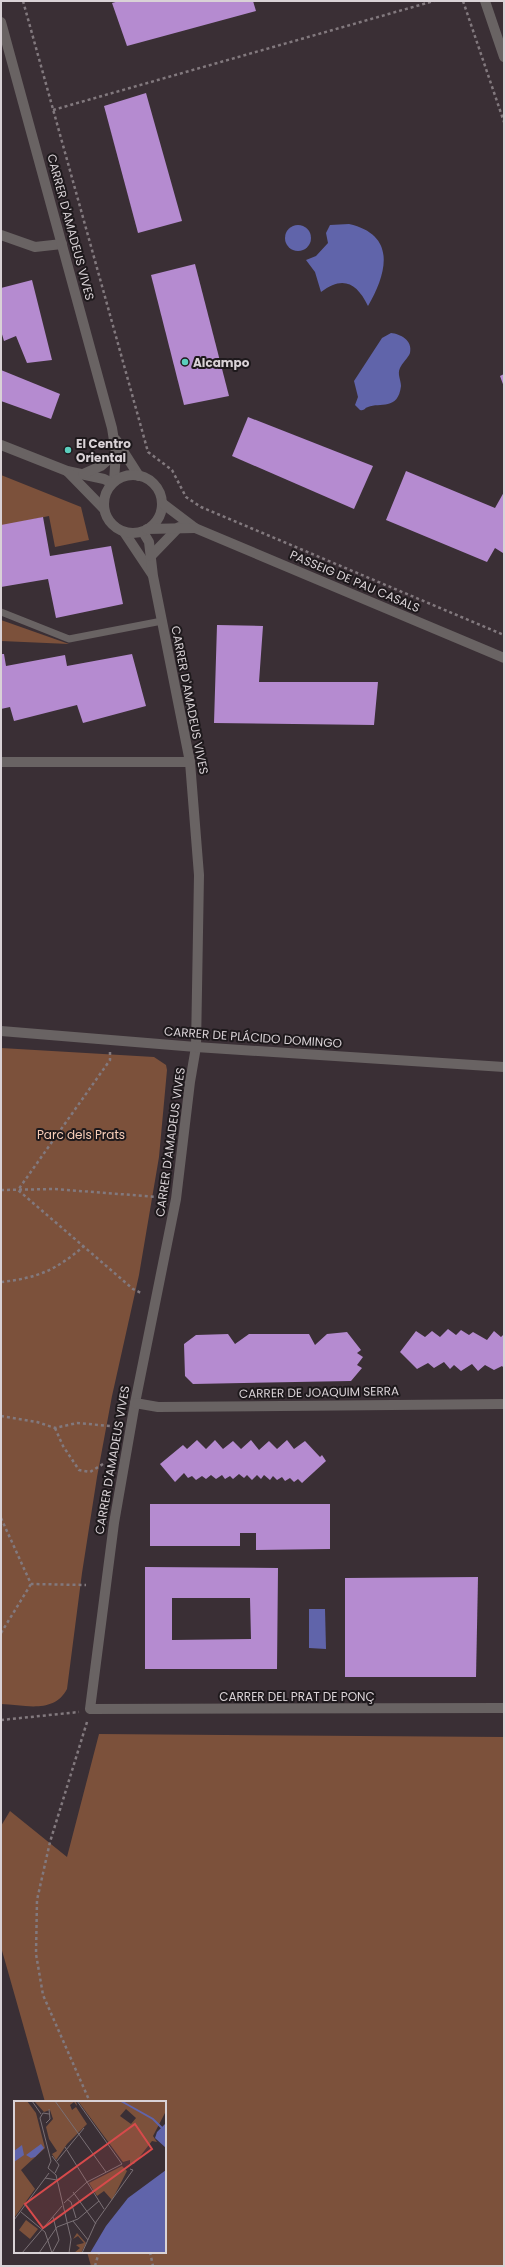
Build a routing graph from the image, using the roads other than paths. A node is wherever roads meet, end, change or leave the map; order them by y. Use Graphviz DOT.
graph roads {
  1 [pos="485,1"];
  2 [pos="1,22"];
  3 [pos="504,57"];
  4 [pos="1,235"];
  5 [pos="62,244"];
  6 [pos="115,439"];
  7 [pos="1,446"];
  8 [pos="116,453"];
  9 [pos="67,471"];
  10 [pos="83,474"];
  11 [pos="139,476"];
  12 [pos="113,482"];
  13 [pos="162,503"];
  14 [pos="104,509"];
  15 [pos="179,527"];
  16 [pos="195,528"];
  17 [pos="145,531"];
  18 [pos="124,532"];
  19 [pos="151,556"];
  20 [pos="153,576"];
  21 [pos="1,612"];
  22 [pos="162,621"];
  23 [pos="504,658"];
  24 [pos="1,762"];
  25 [pos="190,762"];
  26 [pos="1,1031"];
  27 [pos="196,1047"];
  28 [pos="504,1067"];
  29 [pos="135,1403"];
  30 [pos="504,1404"];
  31 [pos="504,1708"];
  32 [pos="90,1709"];
  1 -- 3 [label="street"];
  2 -- 5 [label="street, CARRER D'AMADEUS VIVES"];
  4 -- 5 [label="street"];
  5 -- 6 [label="street, CARRER D'AMADEUS VIVES"];
  6 -- 8 [label="street, CARRER D'AMADEUS VIVES"];
  6 -- 11 [label="street, CARRER D'AMADEUS VIVES"];
  7 -- 9 [label="street"];
  8 -- 10 [label="street"];
  8 -- 12 [label="street, CARRER D'AMADEUS VIVES"];
  9 -- 10 [label="street"];
  9 -- 14 [label="street"];
  10 -- 12 [label="street"];
  11 -- 12 [label="street"];
  11 -- 13 [label="street"];
  12 -- 14 [label="street"];
  13 -- 16 [label="street, PASSEIG DE PAU CASALS"];
  13 -- 17 [label="street"];
  14 -- 18 [label="street"];
  15 -- 16 [label="street, PASSEIG DE PAU CASALS"];
  15 -- 17 [label="street, PASSEIG DE PAU CASALS"];
  15 -- 19 [label="street"];
  16 -- 23 [label="street, PASSEIG DE PAU CASALS"];
  17 -- 18 [label="street"];
  17 -- 19 [label="street, CARRER D'AMADEUS VIVES"];
  18 -- 20 [label="street, CARRER D'AMADEUS VIVES"];
  19 -- 20 [label="street, CARRER D'AMADEUS VIVES"];
  20 -- 22 [label="street, CARRER D'AMADEUS VIVES"];
  21 -- 22 [label="lane"];
  22 -- 25 [label="street, CARRER D'AMADEUS VIVES"];
  24 -- 25 [label="street"];
  25 -- 27 [label="street, CARRER D'AMADEUS VIVES"];
  26 -- 27 [label="street, CARRER DE PLÁCIDO DOMINGO"];
  27 -- 28 [label="street, CARRER DE PLÁCIDO DOMINGO"];
  27 -- 29 [label="street, CARRER D'AMADEUS VIVES"];
  29 -- 30 [label="street, CARRER DE JOAQUIM SERRA"];
  29 -- 32 [label="street, CARRER D'AMADEUS VIVES"];
  31 -- 32 [label="street, CARRER DEL PRAT DE PONÇ"];
}
